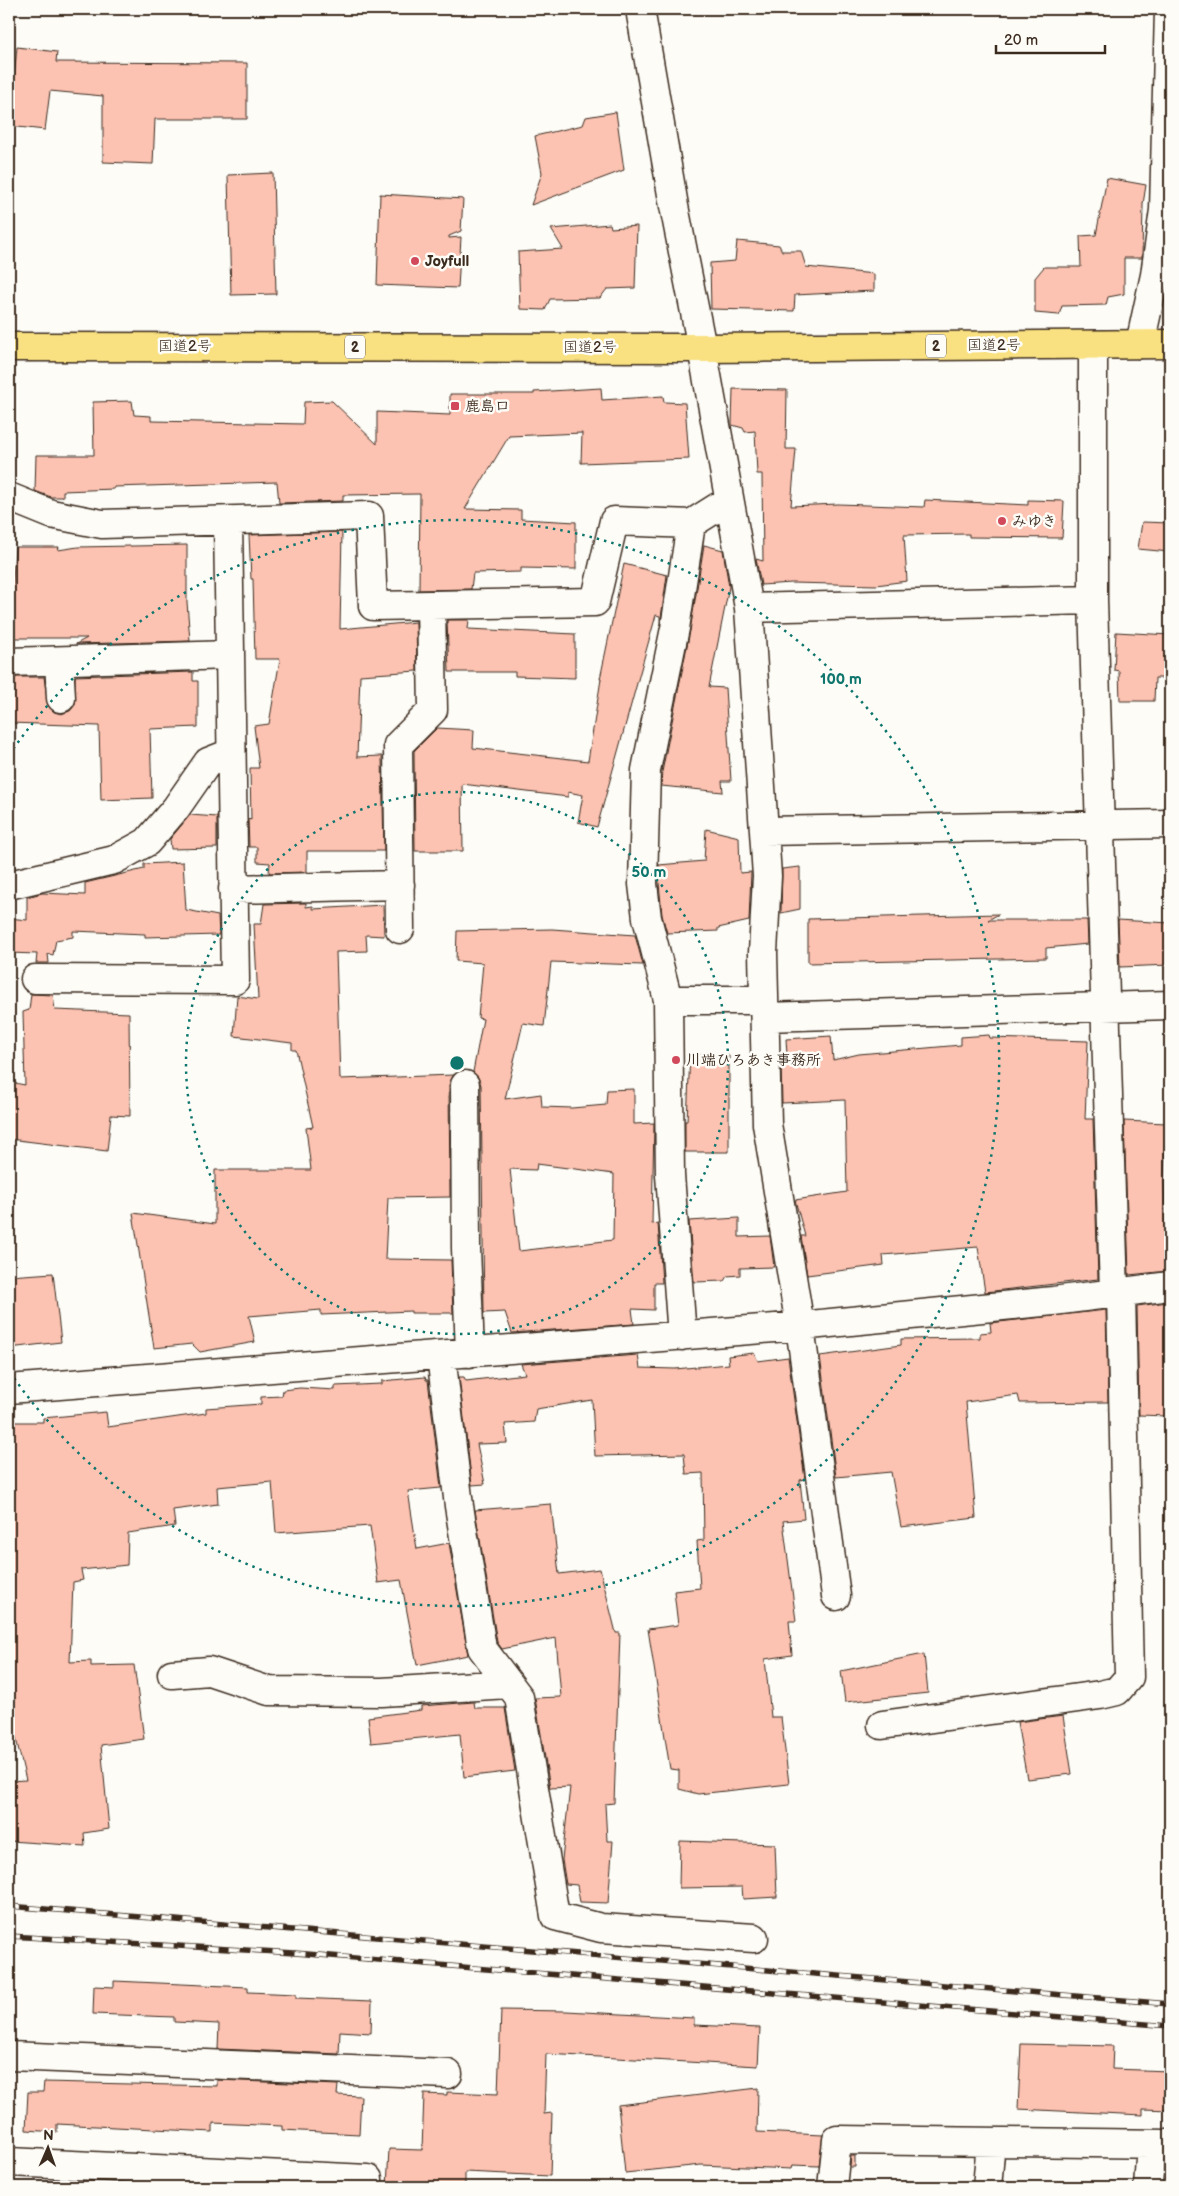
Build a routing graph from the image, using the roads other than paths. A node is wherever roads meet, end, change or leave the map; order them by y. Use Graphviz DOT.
graph roads {
  1 [pos="640,9"];
  2 [pos="1169,9"];
  3 [pos="1140,344"];
  4 [pos="1170,344"];
  5 [pos="1093,345"];
  6 [pos="9,347"];
  7 [pos="702,348"];
  8 [pos="9,497"];
  9 [pos="730,500"];
  10 [pos="228,521"];
  11 [pos="691,524"];
  12 [pos="1093,600"];
  13 [pos="431,605"];
  14 [pos="748,608"];
  15 [pos="230,655"];
  16 [pos="59,661"];
  17 [pos="9,662"];
  18 [pos="61,698"];
  19 [pos="231,753"];
  20 [pos="1170,824"];
  21 [pos="1100,825"];
  22 [pos="764,831"];
  23 [pos="9,885"];
  24 [pos="400,885"];
  25 [pos="234,889"];
  26 [pos="400,929"];
  27 [pos="35,979"];
  28 [pos="668,1000"];
  29 [pos="1170,1005"];
  30 [pos="1105,1007"];
  31 [pos="764,1009"];
  32 [pos="465,1085"];
  33 [pos="1170,1286"];
  34 [pos="1117,1293"];
  35 [pos="800,1326"];
  36 [pos="682,1336"];
  37 [pos="470,1353"];
  38 [pos="441,1355"];
  39 [pos="9,1389"];
  40 [pos="836,1596"];
  41 [pos="172,1674"];
  42 [pos="508,1684"];
  43 [pos="882,1725"];
  44 [pos="754,1938"];
  45 [pos="9,2056"];
  46 [pos="448,2074"];
  47 [pos="991,2142"];
  48 [pos="1161,2144"];
  49 [pos="9,2162"];
  50 [pos="368,2187"];
  51 [pos="832,2187"];
  52 [pos="987,2187"];
  53 [pos="1148,2187"];
  1 -- 7 [label="street"];
  2 -- 3 [label="street"];
  3 -- 4 [label="highway, 国道2号 / 2"];
  3 -- 5 [label="highway, 国道2号 / 2"];
  5 -- 7 [label="highway, 国道2号 / 2"];
  5 -- 12 [label="street"];
  6 -- 7 [label="highway, 国道2号 / 2"];
  7 -- 9 [label="street"];
  8 -- 10 [label="street"];
  9 -- 11 [label="street"];
  9 -- 14 [label="street"];
  10 -- 13 [label="street"];
  10 -- 15 [label="street"];
  11 -- 13 [label="street"];
  11 -- 28 [label="street"];
  12 -- 14 [label="street"];
  12 -- 21 [label="street"];
  13 -- 24 [label="street"];
  14 -- 22 [label="street"];
  15 -- 16 [label="street"];
  15 -- 19 [label="street"];
  16 -- 17 [label="street"];
  16 -- 18 [label="street"];
  19 -- 23 [label="street"];
  19 -- 25 [label="street"];
  20 -- 21 [label="street"];
  21 -- 22 [label="street"];
  21 -- 30 [label="street"];
  22 -- 31 [label="street"];
  24 -- 25 [label="street"];
  24 -- 26 [label="street"];
  25 -- 27 [label="street"];
  28 -- 31 [label="street"];
  28 -- 36 [label="street"];
  29 -- 30 [label="street"];
  30 -- 31 [label="street"];
  30 -- 34 [label="street"];
  31 -- 35 [label="street"];
  32 -- 37 [label="street"];
  33 -- 34 [label="street"];
  34 -- 35 [label="street"];
  34 -- 43 [label="street"];
  35 -- 36 [label="street"];
  35 -- 40 [label="street"];
  36 -- 37 [label="street"];
  37 -- 38 [label="street"];
  38 -- 39 [label="street"];
  38 -- 42 [label="street"];
  41 -- 42 [label="street"];
  42 -- 44 [label="street"];
  45 -- 46 [label="street"];
  47 -- 48 [label="street"];
  47 -- 51 [label="street"];
  47 -- 52 [label="street"];
  48 -- 53 [label="street"];
  49 -- 50 [label="street"];
}
